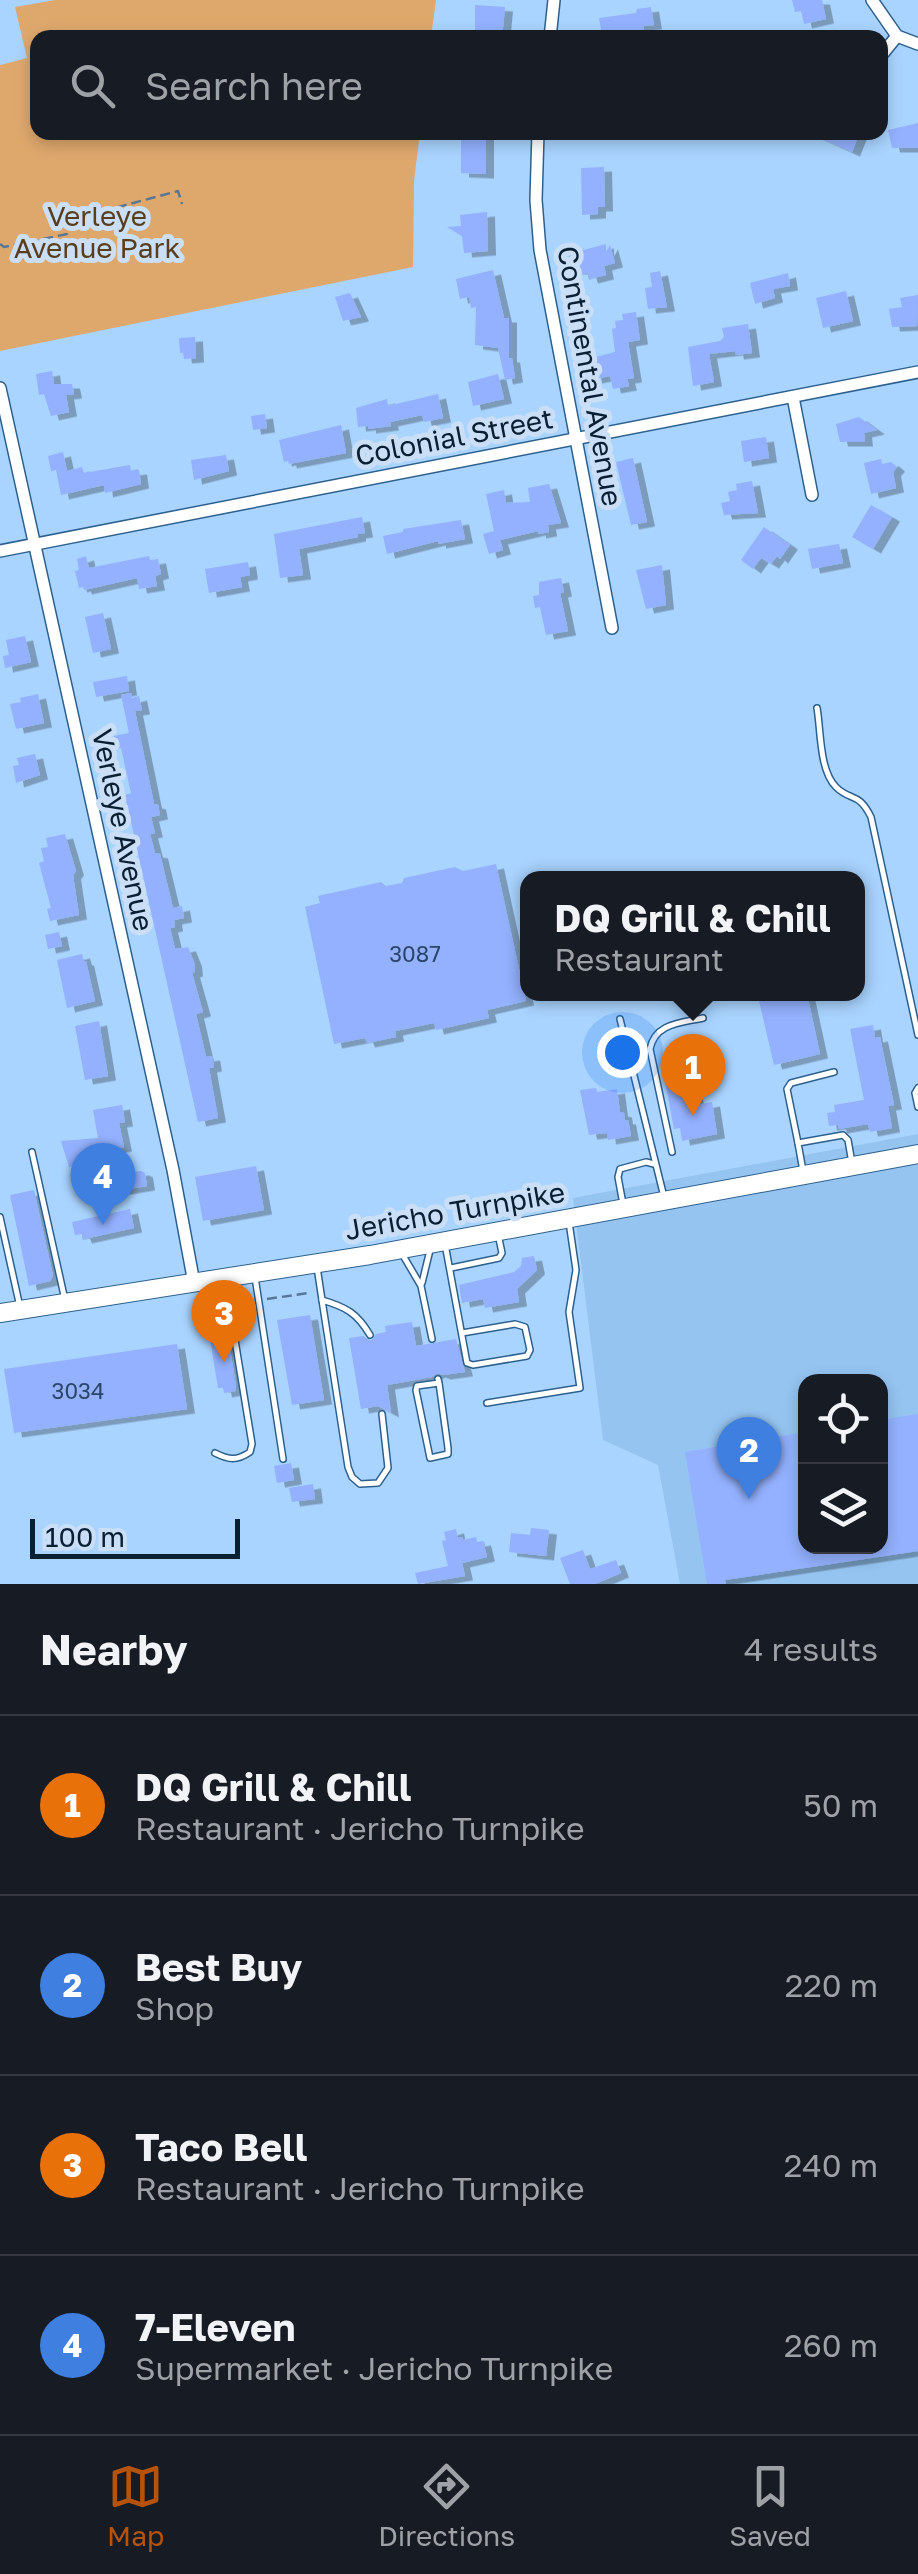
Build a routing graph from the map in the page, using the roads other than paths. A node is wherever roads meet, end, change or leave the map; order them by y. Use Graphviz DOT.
graph roads {
  1 [pos="554,0"];
  2 [pos="872,0"];
  3 [pos="551,30"];
  4 [pos="896,36"];
  5 [pos="918,44"];
  6 [pos="888,46"];
  7 [pos="538,140"];
  8 [pos="918,372"];
  9 [pos="0,388"];
  10 [pos="793,397"];
  11 [pos="575,439"];
  12 [pos="812,495"];
  13 [pos="35,544"];
  14 [pos="0,550"];
  15 [pos="612,628"];
  16 [pos="817,708"];
  17 [pos="703,1018"];
  18 [pos="620,1019"];
  19 [pos="918,1035"];
  20 [pos="834,1072"];
  21 [pos="918,1088"];
  22 [pos="918,1107"];
  23 [pos="798,1143"];
  24 [pos="32,1152"];
  25 [pos="672,1152"];
  26 [pos="918,1154"];
  27 [pos="654,1164"];
  28 [pos="853,1166"];
  29 [pos="804,1174"];
  30 [pos="665,1200"];
  31 [pos="624,1208"];
  32 [pos="0,1217"];
  33 [pos="569,1219"];
  34 [pos="497,1232"];
  35 [pos="438,1242"];
  36 [pos="400,1250"];
  37 [pos="316,1264"];
  38 [pos="450,1268"];
  39 [pos="255,1274"];
  40 [pos="194,1283"];
  41 [pos="421,1286"];
  42 [pos="322,1300"];
  43 [pos="66,1303"];
  44 [pos="21,1310"];
  45 [pos="0,1313"];
  46 [pos="201,1324"];
  47 [pos="462,1333"];
  48 [pos="370,1335"];
  49 [pos="432,1339"];
  50 [pos="438,1380"];
  51 [pos="487,1403"];
  52 [pos="382,1414"];
  53 [pos="215,1452"];
  54 [pos="283,1459"];
  1 -- 3 [label="street"];
  2 -- 4 [label="street"];
  4 -- 5 [label="street"];
  4 -- 6 [label="street"];
  7 -- 11 [label="street, Continental Avenue"];
  8 -- 10 [label="street, Colonial Street"];
  9 -- 13 [label="street, Verleye Avenue"];
  10 -- 11 [label="street, Colonial Street"];
  10 -- 12 [label="street"];
  11 -- 13 [label="street, Colonial Street"];
  11 -- 15 [label="street, Continental Avenue"];
  13 -- 14 [label="street, Colonial Street"];
  13 -- 40 [label="street, Verleye Avenue"];
  16 -- 19 [label="lane"];
  17 -- 25 [label="lane"];
  18 -- 27 [label="lane"];
  20 -- 23 [label="lane"];
  21 -- 22 [label="lane"];
  23 -- 28 [label="lane"];
  23 -- 29 [label="lane"];
  24 -- 43 [label="lane"];
  26 -- 28 [label="main road, Jericho Turnpike"];
  27 -- 30 [label="lane"];
  27 -- 31 [label="lane"];
  28 -- 29 [label="main road, Jericho Turnpike"];
  29 -- 30 [label="main road, Jericho Turnpike"];
  30 -- 31 [label="main road, Jericho Turnpike"];
  31 -- 33 [label="main road, Jericho Turnpike"];
  32 -- 44 [label="lane"];
  33 -- 34 [label="main road, Jericho Turnpike"];
  33 -- 51 [label="lane"];
  34 -- 35 [label="main road, Jericho Turnpike"];
  34 -- 38 [label="lane"];
  35 -- 36 [label="main road, Jericho Turnpike"];
  35 -- 38 [label="lane"];
  35 -- 41 [label="lane"];
  36 -- 37 [label="main road, Jericho Turnpike"];
  36 -- 41 [label="lane"];
  37 -- 39 [label="main road, Jericho Turnpike"];
  37 -- 42 [label="lane"];
  38 -- 47 [label="lane"];
  39 -- 40 [label="main road, Jericho Turnpike"];
  39 -- 54 [label="lane"];
  40 -- 43 [label="main road, Jericho Turnpike"];
  41 -- 49 [label="lane"];
  42 -- 48 [label="lane"];
  42 -- 52 [label="lane"];
  43 -- 44 [label="main road, Jericho Turnpike"];
  44 -- 45 [label="main road, Jericho Turnpike"];
  46 -- 53 [label="lane"];
  47 -- 47 [label="lane"];
  50 -- 50 [label="lane"];
}
